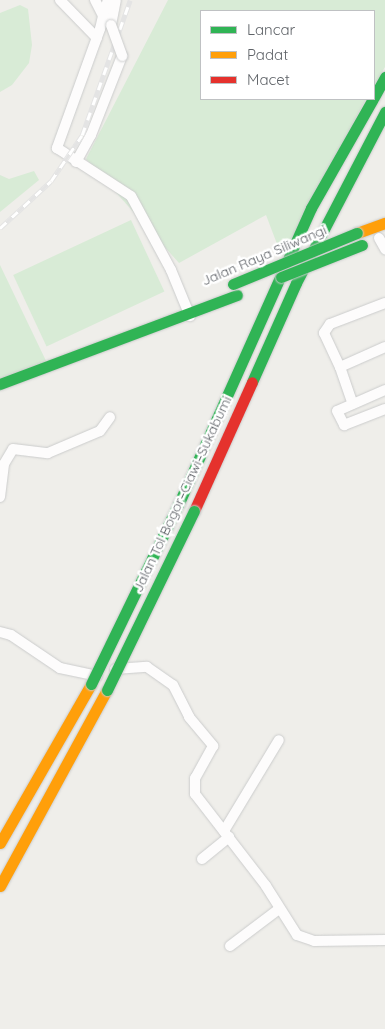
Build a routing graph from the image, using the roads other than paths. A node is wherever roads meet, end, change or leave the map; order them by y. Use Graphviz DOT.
graph roads {
  1 [pos="60,0"];
  2 [pos="95,0"];
  3 [pos="108,0"];
  4 [pos="116,0"];
  5 [pos="103,16"];
  6 [pos="97,38"];
  7 [pos="385,77"];
  8 [pos="375,94"];
  9 [pos="372,100"];
  10 [pos="385,112"];
  11 [pos="76,162"];
  12 [pos="385,223"];
  13 [pos="382,236"];
  14 [pos="385,249"];
  15 [pos="235,289"];
  16 [pos="385,303"];
  17 [pos="187,310"];
  18 [pos="385,346"];
  19 [pos="340,367"];
  20 [pos="0,384"];
  21 [pos="385,390"];
  22 [pos="353,404"];
  23 [pos="385,408"];
  24 [pos="110,417"];
  25 [pos="0,498"];
  26 [pos="0,632"];
  27 [pos="279,740"];
  28 [pos="227,834"];
  29 [pos="0,843"];
  30 [pos="202,859"];
  31 [pos="0,886"];
  32 [pos="279,909"];
  33 [pos="385,940"];
  34 [pos="230,946"];
  1 -- 6 [label="street"];
  2 -- 5 [label="street"];
  3 -- 5 [label="street"];
  4 -- 11 [label="street, bridge"];
  5 -- 6 [label="street"];
  6 -- 11 [label="street"];
  7 -- 8 [label="highway, Jalan Tol Bogor–Ciawi–Sukabumi"];
  9 -- 29 [label="highway, Jalan Tol Bogor–Ciawi–Sukabumi, bridge"];
  10 -- 31 [label="highway, Jalan Tol Bogor–Ciawi–Sukabumi, bridge"];
  11 -- 17 [label="street"];
  12 -- 15 [label="highway, Jalan Raya Siliwangi, bridge"];
  13 -- 14 [label="street"];
  13 -- 15 [label="highway, Jalan Raya Siliwangi, bridge"];
  15 -- 17 [label="highway, Jalan Raya Siliwangi"];
  16 -- 19 [label="street"];
  17 -- 20 [label="highway, Jalan Raya Siliwangi"];
  18 -- 19 [label="street"];
  19 -- 22 [label="street"];
  21 -- 22 [label="street"];
  22 -- 23 [label="street"];
  24 -- 25 [label="street"];
  26 -- 28 [label="street"];
  27 -- 28 [label="street"];
  28 -- 30 [label="street"];
  28 -- 32 [label="street"];
  32 -- 33 [label="street"];
  32 -- 34 [label="street"];
}
